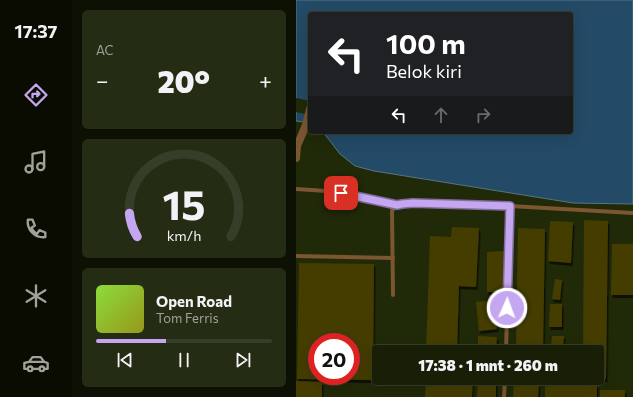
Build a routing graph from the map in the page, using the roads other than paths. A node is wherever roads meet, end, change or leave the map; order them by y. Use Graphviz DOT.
graph roads {
  1 [pos="308,117"];
  2 [pos="296,158"];
  3 [pos="296,189"];
  4 [pos="397,205"];
  5 [pos="510,206"];
  6 [pos="633,213"];
  7 [pos="296,256"];
  8 [pos="393,258"];
  9 [pos="394,295"];
  10 [pos="506,345"];
  11 [pos="505,385"];
  12 [pos="504,397"];
  1 -- 2 [label="street"];
  3 -- 4 [label="lane"];
  4 -- 5 [label="lane"];
  4 -- 8 [label="lane"];
  5 -- 6 [label="lane"];
  5 -- 10 [label="lane"];
  7 -- 8 [label="lane"];
  8 -- 9 [label="lane"];
  11 -- 12 [label="lane"];
}
